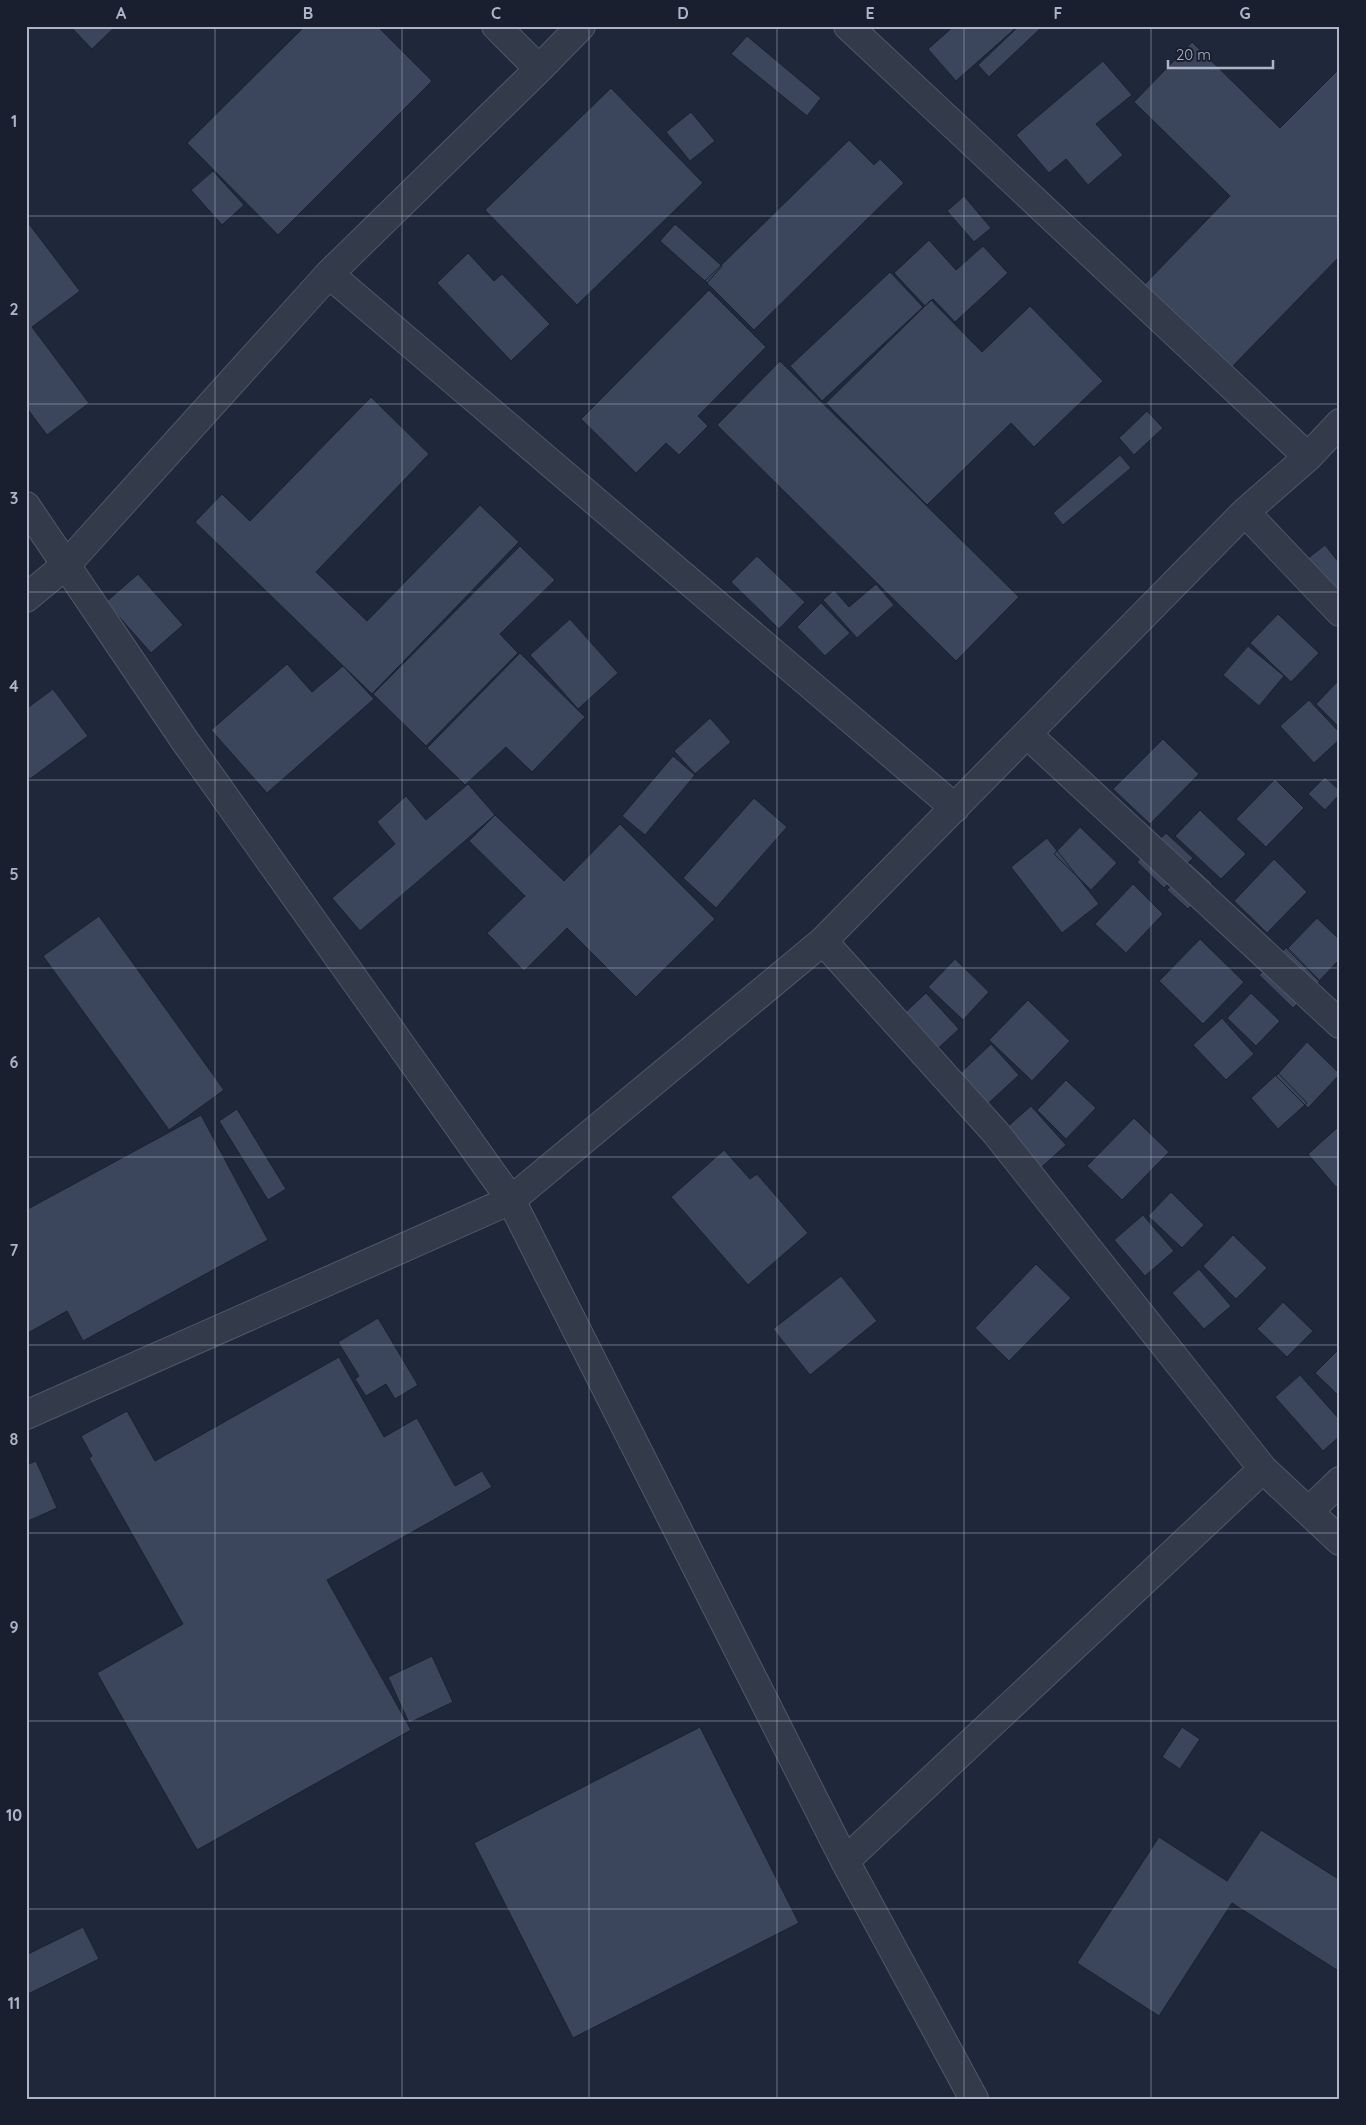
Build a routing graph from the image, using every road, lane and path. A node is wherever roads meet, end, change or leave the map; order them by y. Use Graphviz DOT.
graph roads {
  1 [pos="496,26"];
  2 [pos="581,26"];
  3 [pos="848,26"];
  4 [pos="539,69"];
  5 [pos="329,274"];
  6 [pos="1340,423"];
  7 [pos="1308,457"];
  8 [pos="26,506"];
  9 [pos="1245,512"];
  10 [pos="67,564"];
  11 [pos="26,598"];
  12 [pos="1340,612"];
  13 [pos="1027,734"];
  14 [pos="955,808"];
  15 [pos="823,941"];
  16 [pos="1340,1024"];
  17 [pos="511,1200"];
  18 [pos="26,1415"];
  19 [pos="1263,1469"];
  20 [pos="1340,1481"];
  21 [pos="1309,1512"];
  22 [pos="1340,1541"];
  23 [pos="845,1862"];
  24 [pos="974,2099"];
  1 -- 4 [label="street"];
  2 -- 4 [label="street"];
  3 -- 7 [label="street"];
  4 -- 5 [label="street"];
  5 -- 10 [label="street"];
  5 -- 14 [label="street"];
  6 -- 7 [label="street"];
  7 -- 9 [label="street"];
  8 -- 10 [label="street"];
  9 -- 12 [label="street"];
  9 -- 13 [label="street"];
  10 -- 11 [label="street"];
  10 -- 17 [label="street"];
  13 -- 14 [label="street"];
  13 -- 16 [label="street"];
  14 -- 15 [label="street"];
  15 -- 17 [label="street"];
  15 -- 19 [label="street"];
  17 -- 18 [label="street"];
  17 -- 23 [label="street"];
  19 -- 21 [label="street"];
  19 -- 23 [label="street"];
  20 -- 21 [label="street"];
  21 -- 22 [label="street"];
  23 -- 24 [label="street"];
}
